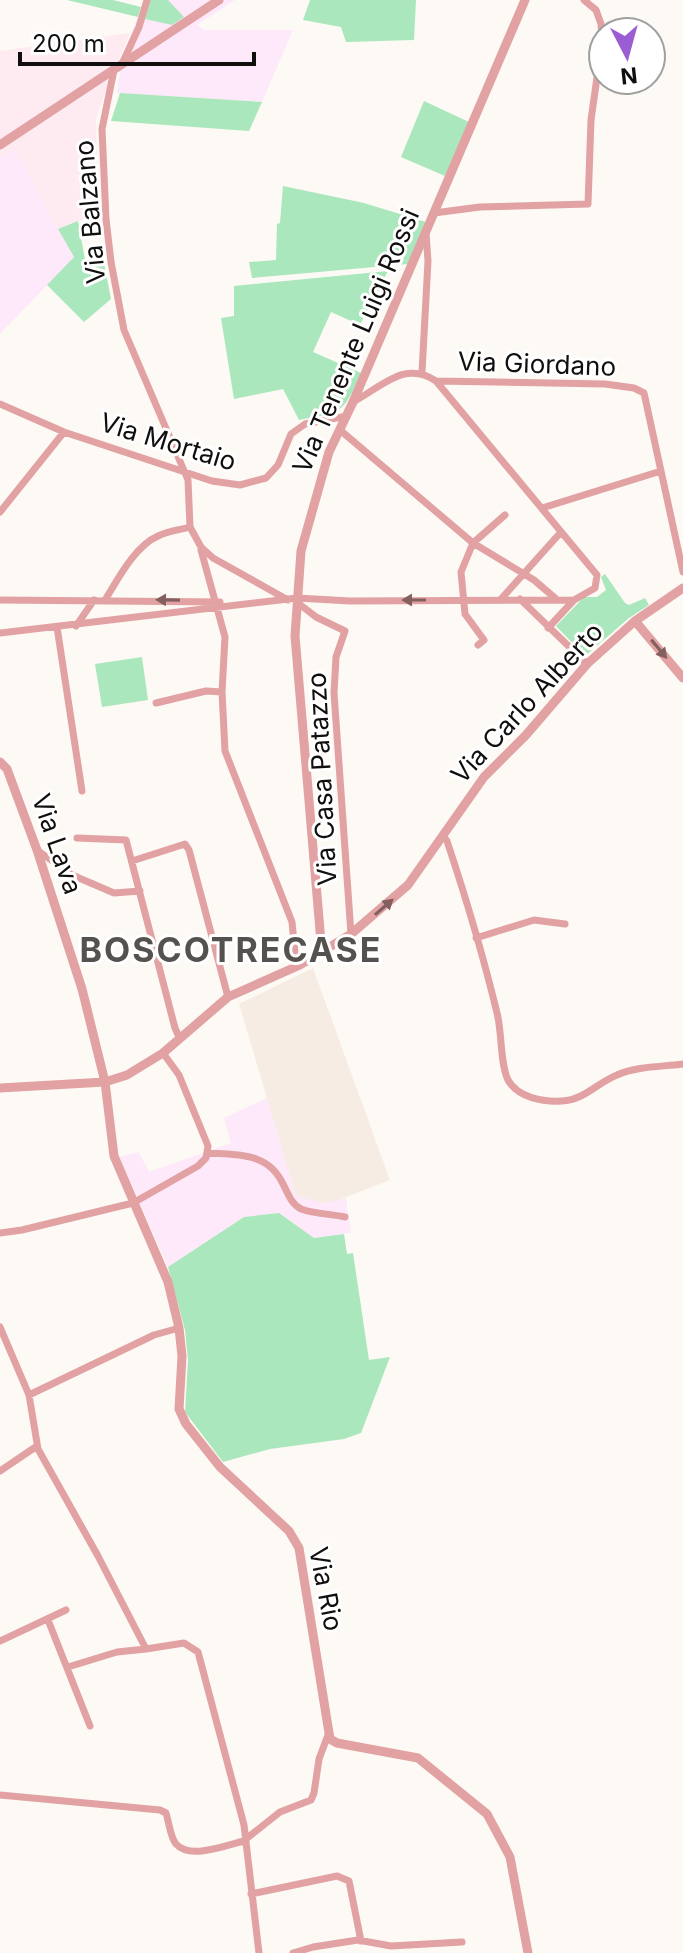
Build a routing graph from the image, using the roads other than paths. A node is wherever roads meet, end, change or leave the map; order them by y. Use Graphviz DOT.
graph roads {
  1 [pos="147,0"];
  2 [pos="219,0"];
  3 [pos="525,0"];
  4 [pos="584,0"];
  5 [pos="600,0"];
  6 [pos="596,10"];
  7 [pos="118,68"];
  8 [pos="0,145"];
  9 [pos="434,213"];
  10 [pos="426,233"];
  11 [pos="422,372"];
  12 [pos="436,381"];
  13 [pos="353,402"];
  14 [pos="0,404"];
  15 [pos="347,416"];
  16 [pos="340,430"];
  17 [pos="64,432"];
  18 [pos="184,471"];
  19 [pos="661,471"];
  20 [pos="542,508"];
  21 [pos="0,512"];
  22 [pos="505,515"];
  23 [pos="190,527"];
  24 [pos="561,532"];
  25 [pos="473,543"];
  26 [pos="201,547"];
  27 [pos="683,572"];
  28 [pos="523,574"];
  29 [pos="683,588"];
  30 [pos="501,599"];
  31 [pos="520,599"];
  32 [pos="556,599"];
  33 [pos="0,600"];
  34 [pos="94,600"];
  35 [pos="105,600"];
  36 [pos="463,600"];
  37 [pos="574,600"];
  38 [pos="294,601"];
  39 [pos="217,604"];
  40 [pos="635,621"];
  41 [pos="76,626"];
  42 [pos="57,627"];
  43 [pos="548,628"];
  44 [pos="0,633"];
  45 [pos="478,645"];
  46 [pos="587,664"];
  47 [pos="683,678"];
  48 [pos="222,692"];
  49 [pos="156,703"];
  50 [pos="0,762"];
  51 [pos="82,791"];
  52 [pos="443,836"];
  53 [pos="77,838"];
  54 [pos="37,850"];
  55 [pos="132,861"];
  56 [pos="140,891"];
  57 [pos="565,924"];
  58 [pos="351,934"];
  59 [pos="476,938"];
  60 [pos="322,954"];
  61 [pos="300,965"];
  62 [pos="228,997"];
  63 [pos="179,1037"];
  64 [pos="163,1053"];
  65 [pos="683,1064"];
  66 [pos="105,1082"];
  67 [pos="0,1088"];
  68 [pos="207,1153"];
  69 [pos="133,1203"];
  70 [pos="345,1217"];
  71 [pos="0,1233"];
  72 [pos="0,1327"];
  73 [pos="179,1328"];
  74 [pos="29,1395"];
  75 [pos="37,1446"];
  76 [pos="0,1471"];
  77 [pos="66,1610"];
  78 [pos="48,1620"];
  79 [pos="0,1641"];
  80 [pos="146,1649"];
  81 [pos="68,1667"];
  82 [pos="90,1726"];
  83 [pos="328,1735"];
  84 [pos="0,1795"];
  85 [pos="245,1840"];
  86 [pos="251,1894"];
  87 [pos="361,1941"];
  88 [pos="462,1942"];
  89 [pos="259,1953"];
  90 [pos="293,1953"];
  91 [pos="528,1953"];
  1 -- 7 [label="street, Via Balzano"];
  2 -- 7 [label="street"];
  3 -- 9 [label="street, Via Tenente Luigi Rossi"];
  4 -- 6 [label="street"];
  5 -- 6 [label="street"];
  6 -- 9 [label="street"];
  7 -- 8 [label="street"];
  7 -- 18 [label="street, Via Balzano"];
  9 -- 10 [label="street, Via Tenente Luigi Rossi"];
  10 -- 11 [label="street"];
  10 -- 13 [label="street, Via Tenente Luigi Rossi"];
  11 -- 12 [label="street"];
  11 -- 13 [label="street"];
  12 -- 19 [label="street, Via Giordano"];
  12 -- 20 [label="street"];
  13 -- 15 [label="street, Via Tenente Luigi Rossi"];
  14 -- 17 [label="street, Via Mortaio"];
  15 -- 16 [label="street, Via Tenente Luigi Rossi"];
  15 -- 18 [label="street, Via Mortaio"];
  16 -- 25 [label="street"];
  16 -- 38 [label="street, Via Tenente Luigi Rossi"];
  17 -- 18 [label="street, Via Mortaio"];
  17 -- 21 [label="street"];
  18 -- 23 [label="street, Via Balzano"];
  19 -- 20 [label="street"];
  19 -- 27 [label="street, Via Giordano"];
  20 -- 24 [label="street"];
  22 -- 25 [label="street"];
  23 -- 26 [label="street"];
  23 -- 35 [label="street"];
  24 -- 28 [label="street"];
  24 -- 37 [label="street"];
  25 -- 28 [label="street"];
  25 -- 36 [label="street"];
  26 -- 38 [label="street"];
  26 -- 39 [label="street"];
  28 -- 30 [label="street"];
  28 -- 32 [label="street"];
  29 -- 40 [label="street, Via Carlo Alberto"];
  30 -- 31 [label="street"];
  30 -- 36 [label="street"];
  31 -- 32 [label="street"];
  31 -- 43 [label="street"];
  32 -- 37 [label="street"];
  33 -- 34 [label="street"];
  34 -- 35 [label="street"];
  34 -- 41 [label="street"];
  39 -- 35 [label="street, one-way"];
  36 -- 38 [label="street, one-way"];
  36 -- 45 [label="street"];
  37 -- 43 [label="street"];
  38 -- 39 [label="street"];
  38 -- 58 [label="street, Via Casa Patazzo"];
  38 -- 60 [label="street, Via Tenente Luigi Rossi"];
  39 -- 41 [label="street"];
  39 -- 48 [label="street"];
  40 -- 46 [label="street, Via Carlo Alberto"];
  40 -- 47 [label="street, one-way"];
  41 -- 42 [label="street"];
  42 -- 44 [label="street"];
  42 -- 51 [label="street"];
  43 -- 46 [label="street"];
  46 -- 52 [label="street, Via Carlo Alberto"];
  48 -- 49 [label="street"];
  48 -- 61 [label="street"];
  50 -- 54 [label="street, Via Lava"];
  58 -- 52 [label="street, Via Carlo Alberto, one-way"];
  52 -- 59 [label="street"];
  53 -- 55 [label="street"];
  54 -- 56 [label="street"];
  54 -- 66 [label="street, Via Lava"];
  55 -- 56 [label="street"];
  55 -- 62 [label="street"];
  56 -- 63 [label="street"];
  57 -- 59 [label="street"];
  58 -- 60 [label="street, Via Carlo Alberto"];
  59 -- 65 [label="street"];
  60 -- 61 [label="street, Via Carlo Alberto"];
  61 -- 62 [label="street, Via Carlo Alberto"];
  62 -- 63 [label="street, Via Carlo Alberto"];
  63 -- 64 [label="street, Via Carlo Alberto"];
  64 -- 66 [label="street, Via Carlo Alberto"];
  64 -- 68 [label="street"];
  66 -- 67 [label="street"];
  66 -- 69 [label="street, Via Rio"];
  68 -- 69 [label="street"];
  68 -- 70 [label="street"];
  69 -- 71 [label="street"];
  69 -- 73 [label="street, Via Rio"];
  72 -- 74 [label="street"];
  73 -- 74 [label="street"];
  73 -- 83 [label="street, Via Rio"];
  74 -- 75 [label="street"];
  75 -- 76 [label="street"];
  75 -- 80 [label="street"];
  77 -- 78 [label="street"];
  78 -- 79 [label="street"];
  78 -- 81 [label="street"];
  80 -- 81 [label="street"];
  80 -- 85 [label="street"];
  81 -- 82 [label="street"];
  83 -- 85 [label="street"];
  83 -- 91 [label="street"];
  84 -- 85 [label="street"];
  85 -- 86 [label="street"];
  86 -- 87 [label="street"];
  86 -- 89 [label="street"];
  87 -- 88 [label="street"];
  87 -- 90 [label="street"];
}
